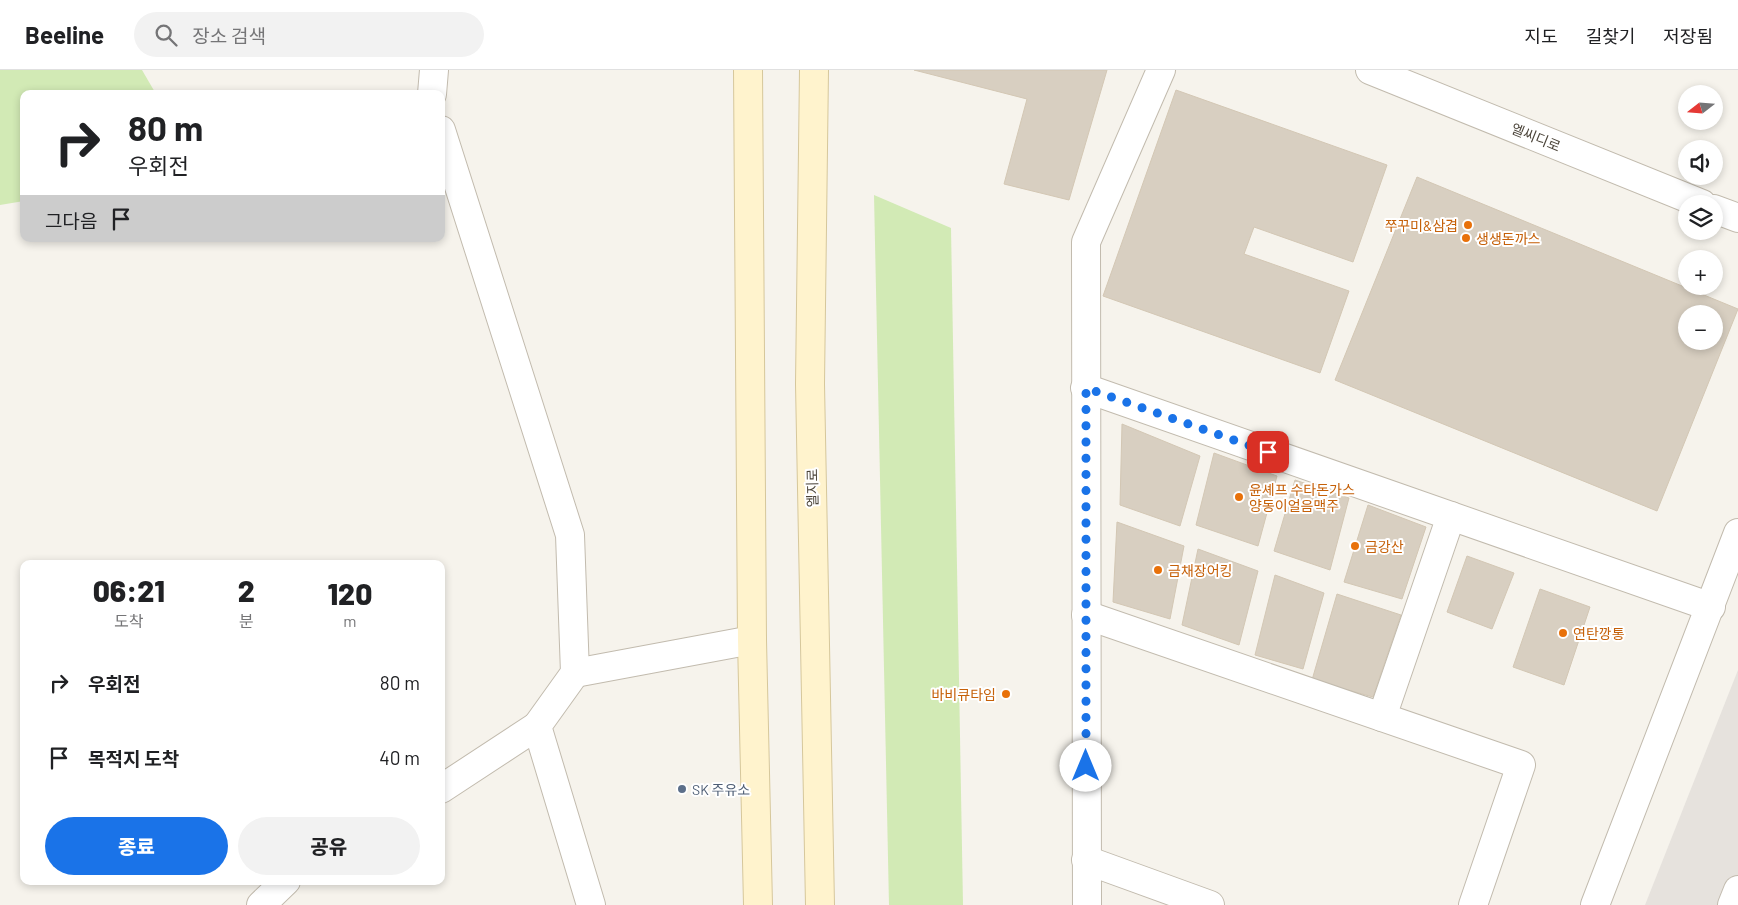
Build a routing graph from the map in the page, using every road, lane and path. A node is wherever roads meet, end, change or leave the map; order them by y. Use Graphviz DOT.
graph roads {
  1 [pos="434,70"];
  2 [pos="748,70"];
  3 [pos="814,70"];
  4 [pos="1161,70"];
  5 [pos="1370,70"];
  6 [pos="432,90"];
  7 [pos="445,143"];
  8 [pos="1680,195"];
  9 [pos="1723,212"];
  10 [pos="1738,218"];
  11 [pos="1086,388"];
  12 [pos="1451,516"];
  13 [pos="1738,533"];
  14 [pos="1711,606"];
  15 [pos="1086,615"];
  16 [pos="752,640"];
  17 [pos="575,673"];
  18 [pos="1382,717"];
  19 [pos="537,726"];
  20 [pos="445,786"];
  21 [pos="1086,860"];
  22 [pos="282,885"];
  23 [pos="1738,890"];
  24 [pos="261,905"];
  25 [pos="591,905"];
  26 [pos="758,905"];
  27 [pos="820,905"];
  28 [pos="1087,905"];
  29 [pos="1210,905"];
  30 [pos="1473,905"];
  31 [pos="1595,905"];
  32 [pos="1732,905"];
  1 -- 6 [label="street"];
  2 -- 16 [label="main road"];
  3 -- 27 [label="main road, 엘지로"];
  4 -- 11 [label="street"];
  5 -- 8 [label="street, 엘씨디로"];
  7 -- 17 [label="street"];
  9 -- 10 [label="street"];
  11 -- 12 [label="street"];
  11 -- 15 [label="street"];
  12 -- 14 [label="street"];
  12 -- 18 [label="street"];
  13 -- 14 [label="street"];
  14 -- 31 [label="street"];
  15 -- 18 [label="street"];
  15 -- 21 [label="street"];
  16 -- 17 [label="street"];
  16 -- 26 [label="main road"];
  17 -- 19 [label="street"];
  18 -- 30 [label="street"];
  19 -- 20 [label="street"];
  19 -- 25 [label="street"];
  21 -- 28 [label="street"];
  21 -- 29 [label="street"];
  22 -- 24 [label="street"];
  23 -- 32 [label="street"];
}
